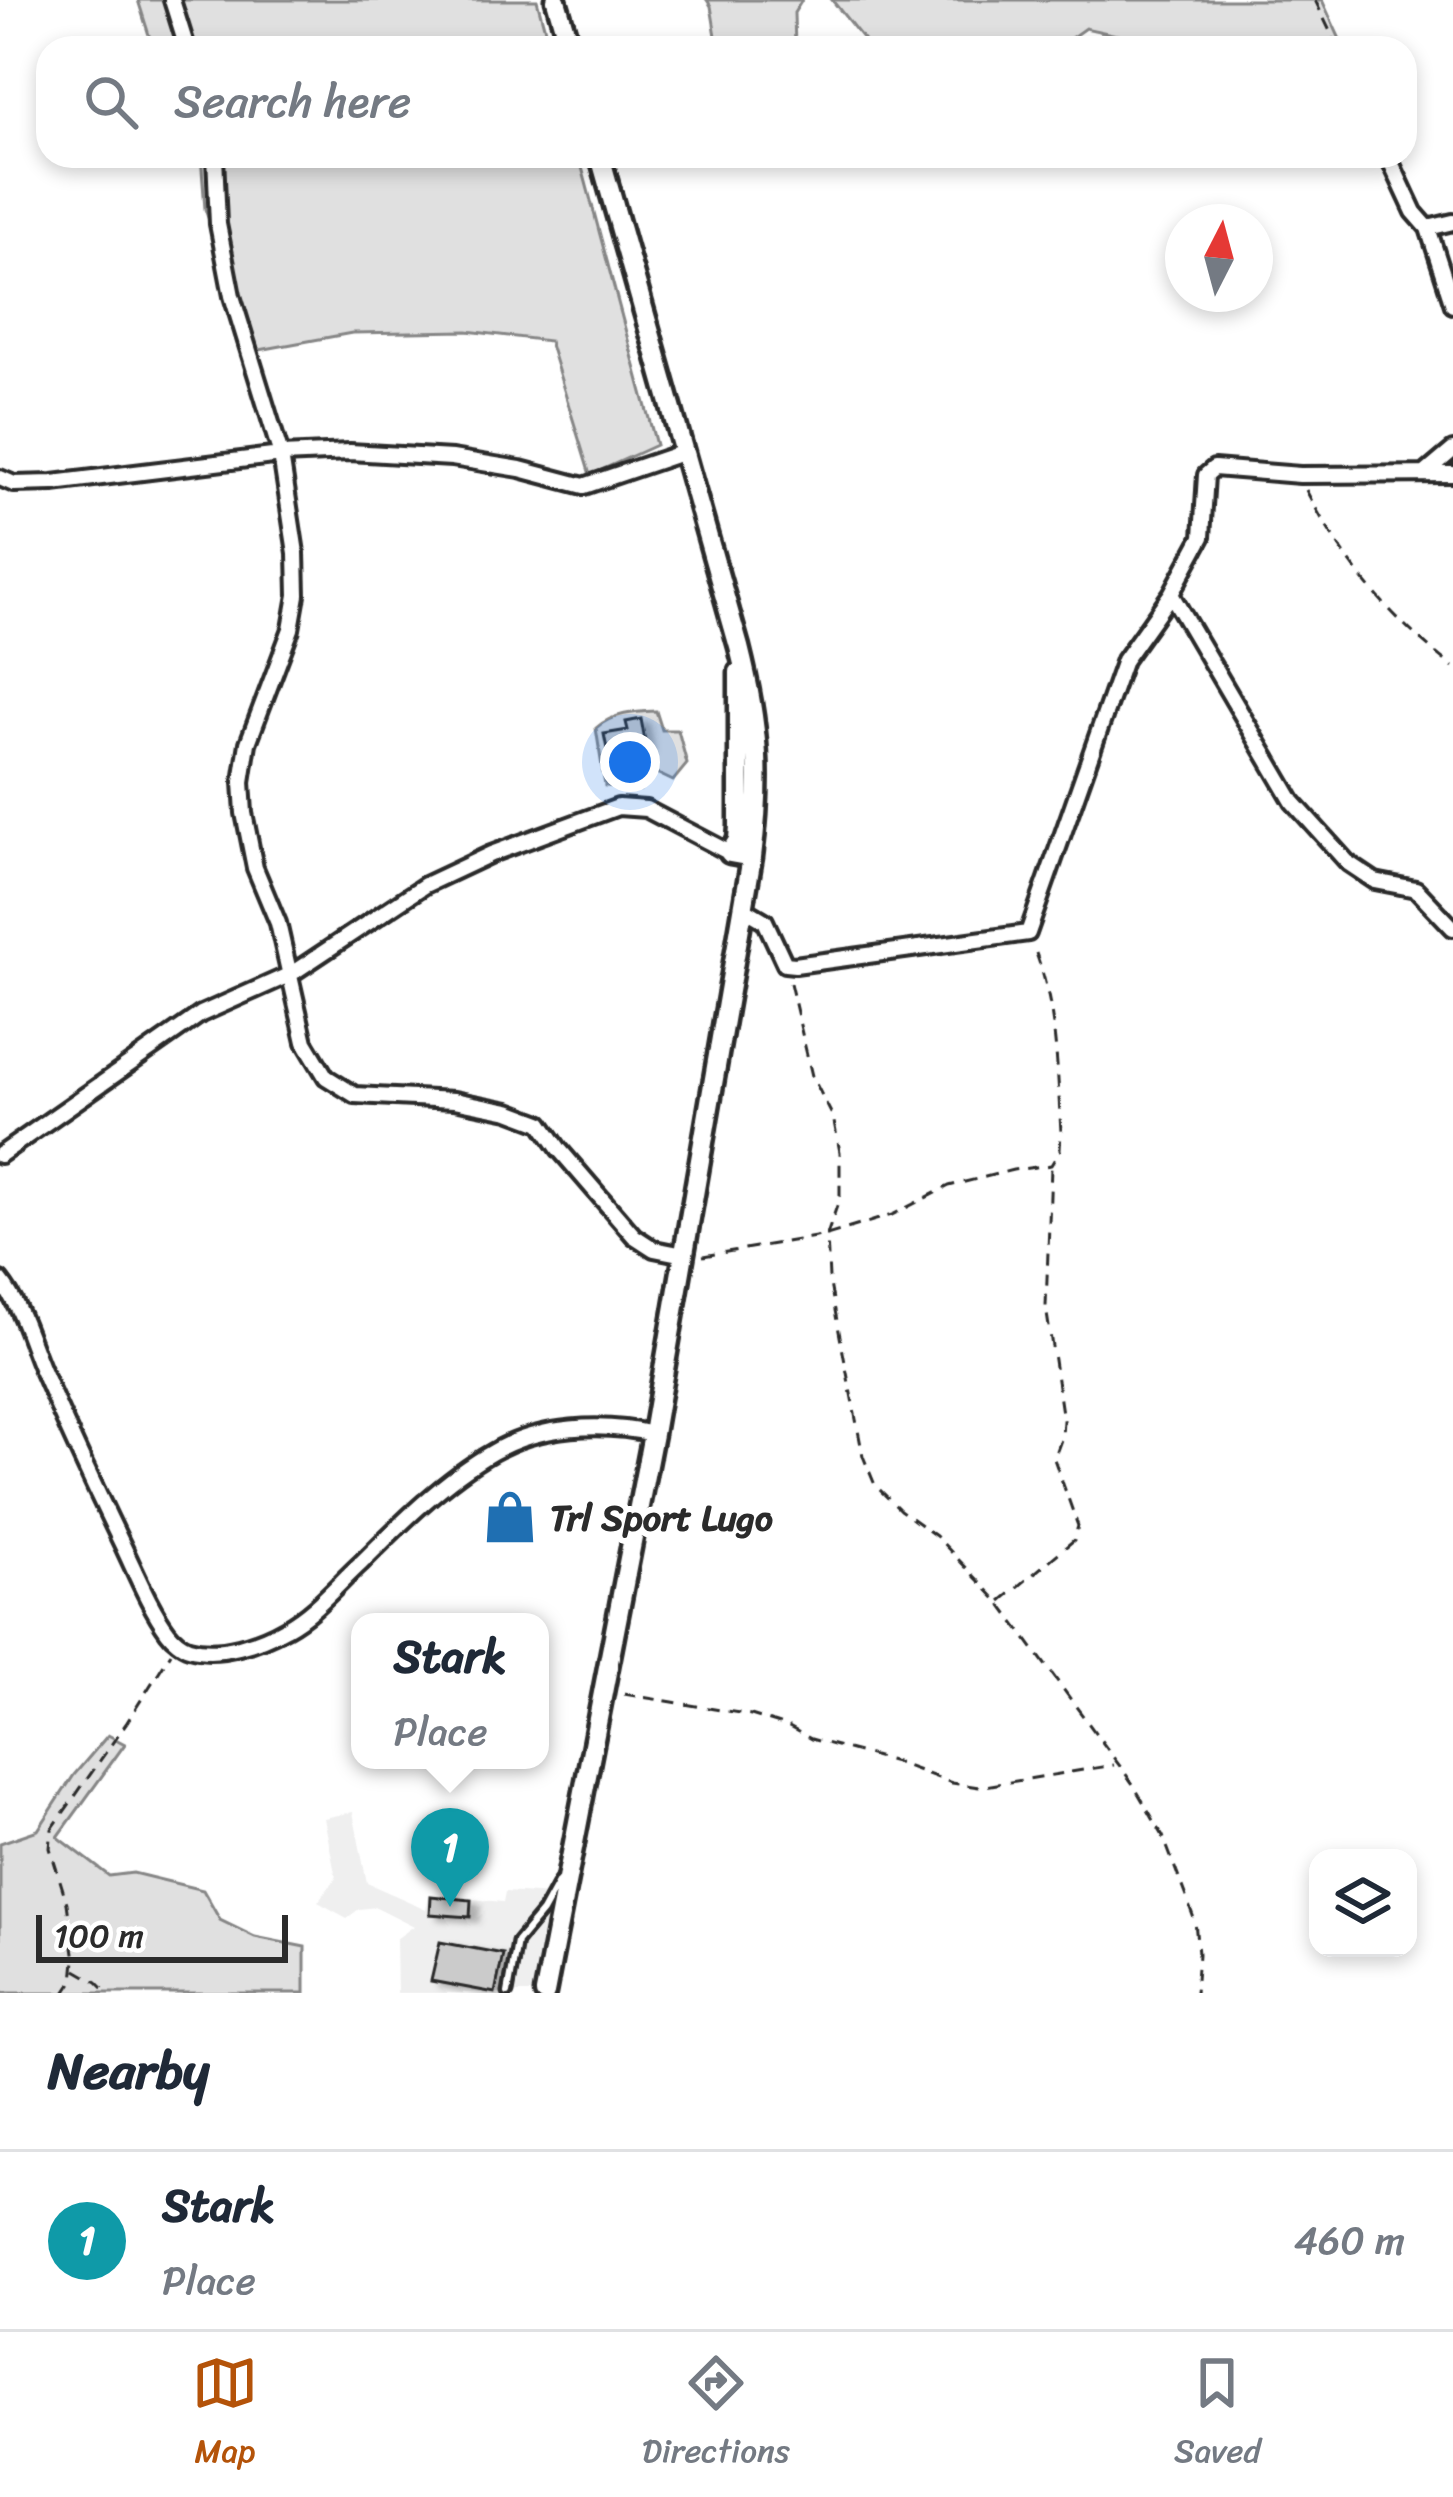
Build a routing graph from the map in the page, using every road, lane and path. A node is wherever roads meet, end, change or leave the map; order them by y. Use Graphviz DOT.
graph roads {
  1 [pos="172,0"];
  2 [pos="556,0"];
  3 [pos="1315,0"];
  4 [pos="183,36"];
  5 [pos="566,36"];
  6 [pos="1332,36"];
  7 [pos="216,168"];
  8 [pos="603,168"];
  9 [pos="1394,168"];
  10 [pos="1453,222"];
  11 [pos="1428,228"];
  12 [pos="1453,305"];
  13 [pos="1453,450"];
  14 [pos="684,452"];
  15 [pos="281,455"];
  16 [pos="1427,472"];
  17 [pos="1453,474"];
  18 [pos="1302,475"];
  19 [pos="0,478"];
  20 [pos="1171,594"];
  21 [pos="740,647"];
  22 [pos="1453,667"];
  23 [pos="730,853"];
  24 [pos="752,857"];
  25 [pos="743,908"];
  26 [pos="1453,928"];
  27 [pos="1028,933"];
  28 [pos="785,964"];
  29 [pos="291,974"];
  30 [pos="0,1155"];
  31 [pos="1051,1165"];
  32 [pos="827,1234"];
  33 [pos="684,1255"];
  34 [pos="0,1280"];
  35 [pos="653,1434"];
  36 [pos="999,1602"];
  37 [pos="178,1641"];
  38 [pos="604,1691"];
  39 [pos="1118,1764"];
  40 [pos="572,1857"];
  41 [pos="74,1969"];
  42 [pos="65,1993"];
  43 [pos="108,1993"];
  44 [pos="508,1993"];
  45 [pos="545,1993"];
  46 [pos="1195,1993"];
  1 -- 4 [label="street"];
  2 -- 5 [label="main road"];
  3 -- 6 [label="path"];
  7 -- 15 [label="street"];
  8 -- 14 [label="main road"];
  9 -- 11 [label="street"];
  10 -- 11 [label="street"];
  11 -- 12 [label="street"];
  13 -- 16 [label="street"];
  14 -- 15 [label="street"];
  14 -- 21 [label="main road"];
  15 -- 19 [label="street"];
  15 -- 29 [label="street"];
  16 -- 17 [label="street"];
  16 -- 18 [label="street"];
  18 -- 20 [label="street"];
  18 -- 22 [label="path"];
  20 -- 26 [label="street"];
  20 -- 27 [label="street"];
  21 -- 23 [label="main road"];
  21 -- 24 [label="main road"];
  23 -- 24 [label="main road"];
  23 -- 29 [label="street"];
  24 -- 25 [label="main road"];
  25 -- 28 [label="street"];
  25 -- 33 [label="main road"];
  27 -- 28 [label="street"];
  27 -- 31 [label="path"];
  28 -- 32 [label="path"];
  29 -- 30 [label="street"];
  29 -- 33 [label="street"];
  31 -- 32 [label="path"];
  31 -- 36 [label="path"];
  32 -- 33 [label="path"];
  32 -- 36 [label="path"];
  33 -- 35 [label="main road"];
  34 -- 37 [label="street"];
  35 -- 37 [label="street"];
  35 -- 38 [label="main road"];
  36 -- 39 [label="path"];
  37 -- 41 [label="path"];
  38 -- 39 [label="path"];
  38 -- 40 [label="main road"];
  39 -- 46 [label="path"];
  40 -- 44 [label="lane"];
  40 -- 45 [label="main road"];
  41 -- 42 [label="path"];
  41 -- 43 [label="path"];
}
